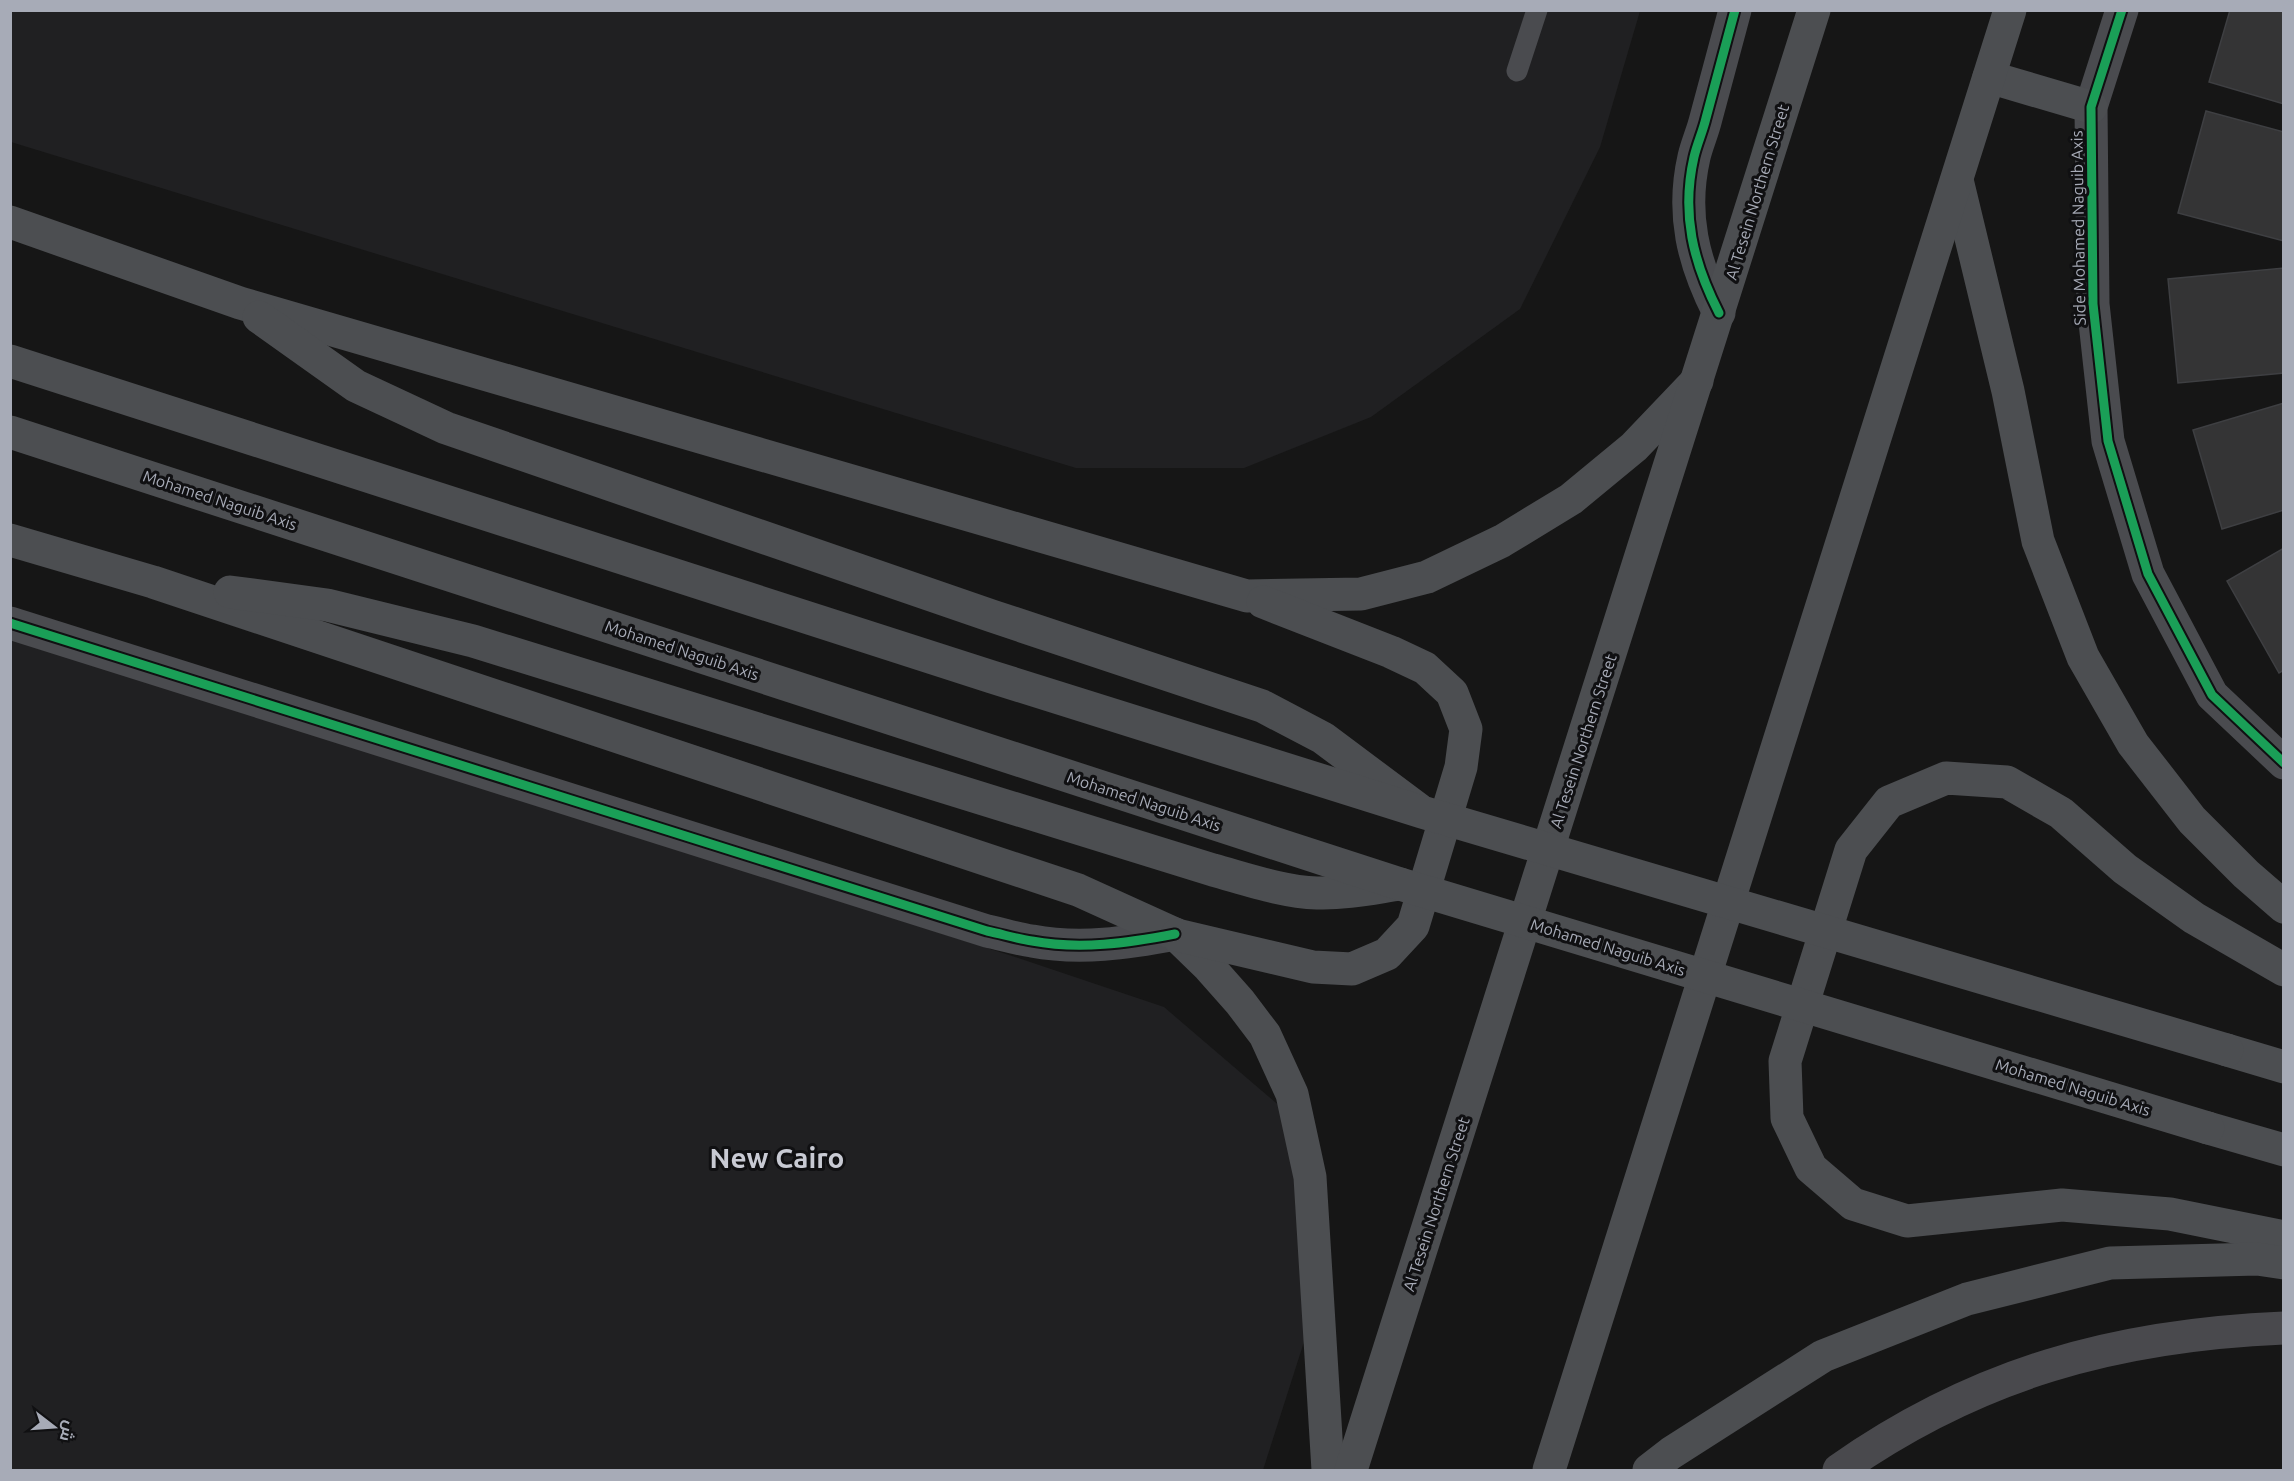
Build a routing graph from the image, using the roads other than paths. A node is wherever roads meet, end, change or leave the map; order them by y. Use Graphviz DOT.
graph roads {
  1 [pos="1537,10"];
  2 [pos="1734,10"];
  3 [pos="1814,10"];
  4 [pos="2010,10"];
  5 [pos="2122,10"];
  6 [pos="1517,71"];
  7 [pos="1989,77"];
  8 [pos="2091,107"];
  9 [pos="1957,179"];
  10 [pos="10,222"];
  11 [pos="240,303"];
  12 [pos="1719,313"];
  13 [pos="10,361"];
  14 [pos="1697,381"];
  15 [pos="10,432"];
  16 [pos="10,540"];
  17 [pos="153,582"];
  18 [pos="1247,596"];
  19 [pos="10,623"];
  20 [pos="2283,763"];
  21 [pos="1422,812"];
  22 [pos="1400,884"];
  23 [pos="2283,907"];
  24 [pos="1175,934"];
  25 [pos="2283,970"];
  26 [pos="2283,1067"];
  27 [pos="2283,1150"];
  28 [pos="2283,1237"];
  29 [pos="2283,1263"];
  30 [pos="2283,1328"];
  31 [pos="1328,1470"];
  32 [pos="1351,1470"];
  33 [pos="1549,1470"];
  34 [pos="1649,1470"];
  35 [pos="1839,1470"];
  1 -- 6 [label="lane"];
  2 -- 12 [label="street"];
  3 -- 12 [label="main road, Al Tesein Northern Street"];
  4 -- 7 [label="main road"];
  5 -- 8 [label="street, Side Mohamed Naguib Axis"];
  7 -- 8 [label="main road"];
  7 -- 9 [label="main road"];
  8 -- 20 [label="street, Side Mohamed Naguib Axis"];
  9 -- 23 [label="main road"];
  9 -- 33 [label="main road"];
  10 -- 11 [label="main road"];
  11 -- 18 [label="main road"];
  11 -- 21 [label="main road"];
  12 -- 14 [label="main road, Al Tesein Northern Street"];
  13 -- 21 [label="main road, bridge"];
  14 -- 18 [label="main road"];
  14 -- 32 [label="main road, Al Tesein Northern Street"];
  15 -- 22 [label="main road, Mohamed Naguib Axis, bridge"];
  16 -- 17 [label="main road"];
  17 -- 22 [label="main road"];
  17 -- 24 [label="main road"];
  18 -- 24 [label="main road"];
  19 -- 24 [label="street"];
  21 -- 26 [label="main road, bridge"];
  22 -- 27 [label="main road, Mohamed Naguib Axis, bridge"];
  24 -- 31 [label="main road"];
  25 -- 28 [label="main road"];
  29 -- 34 [label="main road"];
  30 -- 35 [label="main road"];
}
